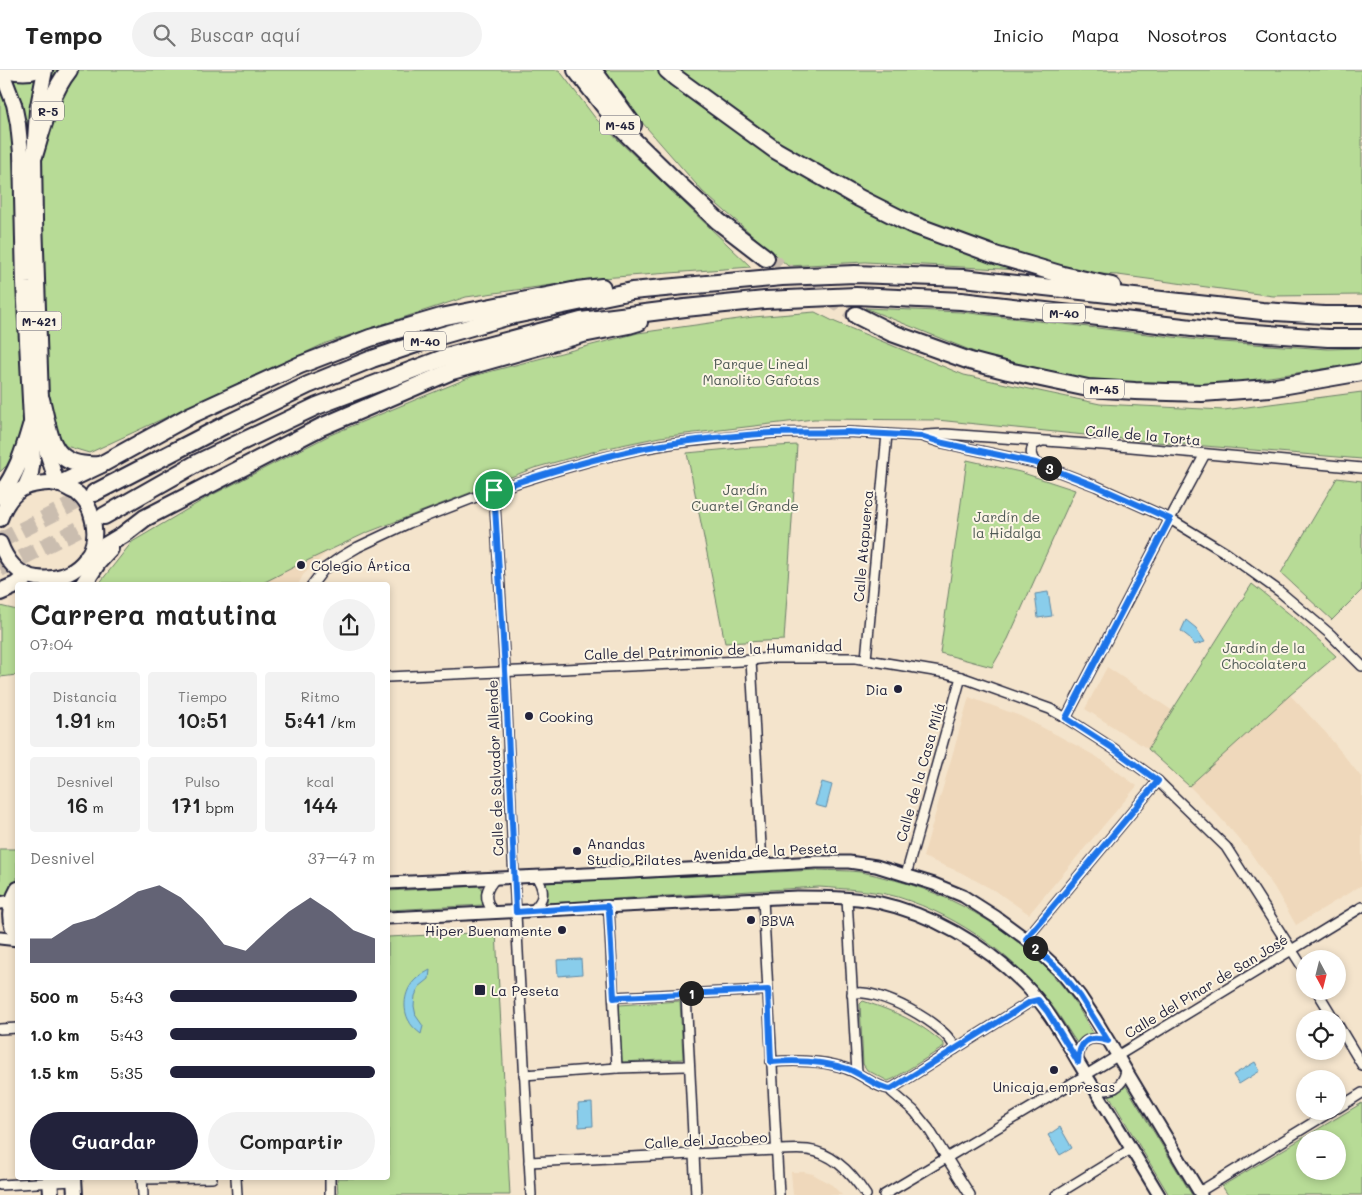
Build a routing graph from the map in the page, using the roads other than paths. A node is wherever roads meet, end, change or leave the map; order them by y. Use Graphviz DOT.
graph roads {
  1 [pos="1,70"];
  2 [pos="6,70"];
  3 [pos="39,70"];
  4 [pos="45,70"];
  5 [pos="69,70"];
  6 [pos="576,70"];
  7 [pos="593,70"];
  8 [pos="667,70"];
  9 [pos="684,70"];
  10 [pos="34,156"];
  11 [pos="669,175"];
  12 [pos="822,177"];
  13 [pos="766,258"];
  14 [pos="782,277"];
  15 [pos="685,308"];
  16 [pos="1262,311"];
  17 [pos="856,315"];
  18 [pos="1362,315"];
  19 [pos="1362,338"];
  20 [pos="1362,372"];
  21 [pos="41,399"];
  22 [pos="31,426"];
  23 [pos="887,434"];
  24 [pos="921,436"];
  25 [pos="1042,441"];
  26 [pos="1205,454"];
  27 [pos="1036,463"];
  28 [pos="102,464"];
  29 [pos="1362,468"];
  30 [pos="59,484"];
  31 [pos="25,487"];
  32 [pos="494,490"];
  33 [pos="94,493"];
  34 [pos="1,507"];
  35 [pos="104,516"];
  36 [pos="1170,519"];
  37 [pos="123,535"];
  38 [pos="0,543"];
  39 [pos="88,556"];
  40 [pos="32,579"];
  41 [pos="64,580"];
  42 [pos="85,582"];
  43 [pos="314,582"];
  44 [pos="15,586"];
  45 [pos="0,593"];
  46 [pos="15,594"];
  47 [pos="866,659"];
  48 [pos="751,660"];
  49 [pos="1362,666"];
  50 [pos="505,671"];
  51 [pos="390,677"];
  52 [pos="961,678"];
  53 [pos="1066,718"];
  54 [pos="1158,781"];
  55 [pos="762,865"];
  56 [pos="906,874"];
  57 [pos="536,876"];
  58 [pos="514,877"];
  59 [pos="496,878"];
  60 [pos="390,883"];
  61 [pos="10,898"];
  62 [pos="763,899"];
  63 [pos="847,899"];
  64 [pos="607,906"];
  65 [pos="1362,908"];
  66 [pos="533,910"];
  67 [pos="494,912"];
  68 [pos="516,912"];
  69 [pos="390,918"];
  70 [pos="15,934"];
  71 [pos="0,938"];
  72 [pos="15,938"];
  73 [pos="1026,939"];
  74 [pos="1292,950"];
  75 [pos="1296,956"];
  76 [pos="768,990"];
  77 [pos="686,994"];
  78 [pos="852,994"];
  79 [pos="614,998"];
  80 [pos="1038,1000"];
  81 [pos="0,1028"];
  82 [pos="15,1028"];
  83 [pos="1346,1038"];
  84 [pos="1108,1041"];
  85 [pos="955,1049"];
  86 [pos="1116,1056"];
  87 [pos="771,1062"];
  88 [pos="1078,1062"];
  89 [pos="689,1064"];
  90 [pos="1362,1065"];
  91 [pos="617,1068"];
  92 [pos="1126,1070"];
  93 [pos="857,1073"];
  94 [pos="524,1075"];
  95 [pos="1086,1075"];
  96 [pos="1094,1087"];
  97 [pos="891,1089"];
  98 [pos="1362,1093"];
  99 [pos="1346,1103"];
  100 [pos="1318,1120"];
  101 [pos="1131,1149"];
  102 [pos="776,1150"];
  103 [pos="694,1154"];
  104 [pos="947,1158"];
  105 [pos="529,1162"];
  106 [pos="70,1180"];
  107 [pos="74,1180"];
  108 [pos="142,1180"];
  109 [pos="236,1180"];
  110 [pos="330,1180"];
  111 [pos="0,1184"];
  112 [pos="50,1185"];
  113 [pos="1200,1193"];
  114 [pos="75,1195"];
  115 [pos="143,1195"];
  116 [pos="237,1195"];
  117 [pos="330,1195"];
  118 [pos="531,1195"];
  119 [pos="696,1195"];
  120 [pos="779,1195"];
  121 [pos="866,1195"];
  122 [pos="884,1195"];
  123 [pos="970,1195"];
  124 [pos="1056,1195"];
  125 [pos="1159,1195"];
  1 -- 22 [label="main road, M-421"];
  2 -- 3 [label="main road"];
  4 -- 10 [label="main road, M-421"];
  5 -- 10 [label="highway, R-5"];
  6 -- 11 [label="highway, M-45"];
  7 -- 11 [label="highway, M-45"];
  8 -- 12 [label="highway"];
  9 -- 12 [label="highway"];
  10 -- 21 [label="main road, M-421"];
  11 -- 13 [label="highway, M-45"];
  12 -- 16 [label="highway"];
  14 -- 16 [label="highway, M-40"];
  14 -- 28 [label="highway"];
  14 -- 33 [label="highway, M-40"];
  15 -- 19 [label="highway, M-40"];
  15 -- 35 [label="highway, M-40"];
  15 -- 37 [label="highway"];
  16 -- 18 [label="highway, M-40"];
  17 -- 20 [label="highway, M-45"];
  21 -- 28 [label="highway"];
  21 -- 30 [label="main road, M-421"];
  22 -- 31 [label="main road, M-421"];
  22 -- 34 [label="highway"];
  23 -- 24 [label="street"];
  23 -- 32 [label="street"];
  23 -- 47 [label="street, Calle Atapuerca"];
  24 -- 25 [label="street, Calle de la Torta"];
  24 -- 27 [label="street"];
  25 -- 26 [label="street, Calle de la Torta"];
  25 -- 27 [label="street"];
  26 -- 29 [label="street, Calle de la Torta"];
  26 -- 36 [label="street"];
  27 -- 36 [label="street"];
  28 -- 30 [label="highway"];
  30 -- 31 [label="main road"];
  30 -- 39 [label="main road"];
  31 -- 34 [label="main road"];
  32 -- 43 [label="street"];
  32 -- 50 [label="street, Calle de Salvador Allende"];
  36 -- 49 [label="street"];
  36 -- 53 [label="street"];
  37 -- 39 [label="highway"];
  37 -- 42 [label="highway"];
  38 -- 40 [label="main road"];
  39 -- 41 [label="main road"];
  40 -- 41 [label="main road"];
  44 -- 45 [label="highway"];
  45 -- 46 [label="highway"];
  47 -- 48 [label="street, Calle del Patrimonio de la Humanidad"];
  47 -- 52 [label="street, Calle del Patrimonio de la Humanidad"];
  48 -- 50 [label="street, Calle del Patrimonio de la Humanidad"];
  48 -- 55 [label="street"];
  50 -- 51 [label="street, Calle del Patrimonio de la Humanidad"];
  50 -- 58 [label="street, Calle de Salvador Allende"];
  52 -- 53 [label="street, Calle del Patrimonio de la Humanidad"];
  52 -- 56 [label="street, Calle de la Casa Milá"];
  53 -- 54 [label="street, Calle del Patrimonio de la Humanidad"];
  54 -- 73 [label="street"];
  54 -- 74 [label="street, Calle del Patrimonio de la Humanidad"];
  55 -- 56 [label="street, Avenida de la Peseta"];
  55 -- 57 [label="street, Avenida de la Peseta"];
  56 -- 73 [label="street, Avenida de la Peseta"];
  57 -- 58 [label="street, Avenida de la Peseta"];
  57 -- 66 [label="street"];
  58 -- 59 [label="street, Avenida de la Peseta"];
  58 -- 68 [label="street, Calle de Salvador Allende"];
  59 -- 60 [label="street, Avenida de la Peseta"];
  59 -- 67 [label="street"];
  61 -- 70 [label="main road"];
  62 -- 63 [label="street"];
  62 -- 64 [label="street"];
  62 -- 76 [label="street"];
  63 -- 78 [label="street"];
  63 -- 80 [label="street"];
  64 -- 66 [label="street"];
  64 -- 79 [label="street"];
  65 -- 74 [label="street, Calle del Pinar de San José"];
  66 -- 68 [label="street"];
  67 -- 68 [label="street"];
  67 -- 69 [label="street"];
  68 -- 94 [label="street, Calle de Salvador Allende"];
  71 -- 72 [label="street"];
  73 -- 84 [label="street, Avenida de la Peseta"];
  74 -- 75 [label="street, Calle del Patrimonio de la Humanidad"];
  74 -- 86 [label="street, Calle del Pinar de San José"];
  76 -- 77 [label="street"];
  76 -- 87 [label="street"];
  77 -- 79 [label="street"];
  77 -- 89 [label="street"];
  78 -- 85 [label="street"];
  78 -- 93 [label="street"];
  79 -- 91 [label="street"];
  80 -- 85 [label="street"];
  80 -- 88 [label="street"];
  81 -- 82 [label="street"];
  83 -- 90 [label="street"];
  84 -- 86 [label="street, Avenida de la Peseta"];
  84 -- 88 [label="street"];
  85 -- 97 [label="street"];
  86 -- 92 [label="street, Avenida de la Peseta"];
  86 -- 95 [label="street, Calle del Pinar de San José"];
  87 -- 93 [label="street"];
  87 -- 102 [label="street"];
  88 -- 95 [label="street"];
  89 -- 91 [label="street"];
  89 -- 103 [label="street"];
  91 -- 94 [label="street"];
  92 -- 96 [label="street"];
  92 -- 113 [label="street, Avenida de la Peseta"];
  93 -- 97 [label="street"];
  94 -- 105 [label="street, Calle de Salvador Allende"];
  95 -- 96 [label="street"];
  95 -- 104 [label="street, Calle del Pinar de San José"];
  96 -- 101 [label="street"];
  97 -- 104 [label="street"];
  98 -- 99 [label="street"];
  100 -- 113 [label="street"];
  101 -- 124 [label="street"];
  101 -- 125 [label="street"];
  102 -- 103 [label="street, Calle del Jacobeo"];
  102 -- 120 [label="street"];
  102 -- 121 [label="street, Calle del Jacobeo"];
  103 -- 105 [label="street, Calle del Jacobeo"];
  103 -- 119 [label="street"];
  104 -- 122 [label="street, Calle del Pinar de San José"];
  104 -- 123 [label="street"];
  105 -- 118 [label="street, Calle de Salvador Allende"];
  106 -- 112 [label="street"];
  107 -- 114 [label="main road"];
  108 -- 115 [label="street"];
  109 -- 116 [label="street"];
  110 -- 117 [label="street"];
  111 -- 112 [label="street"];
}
